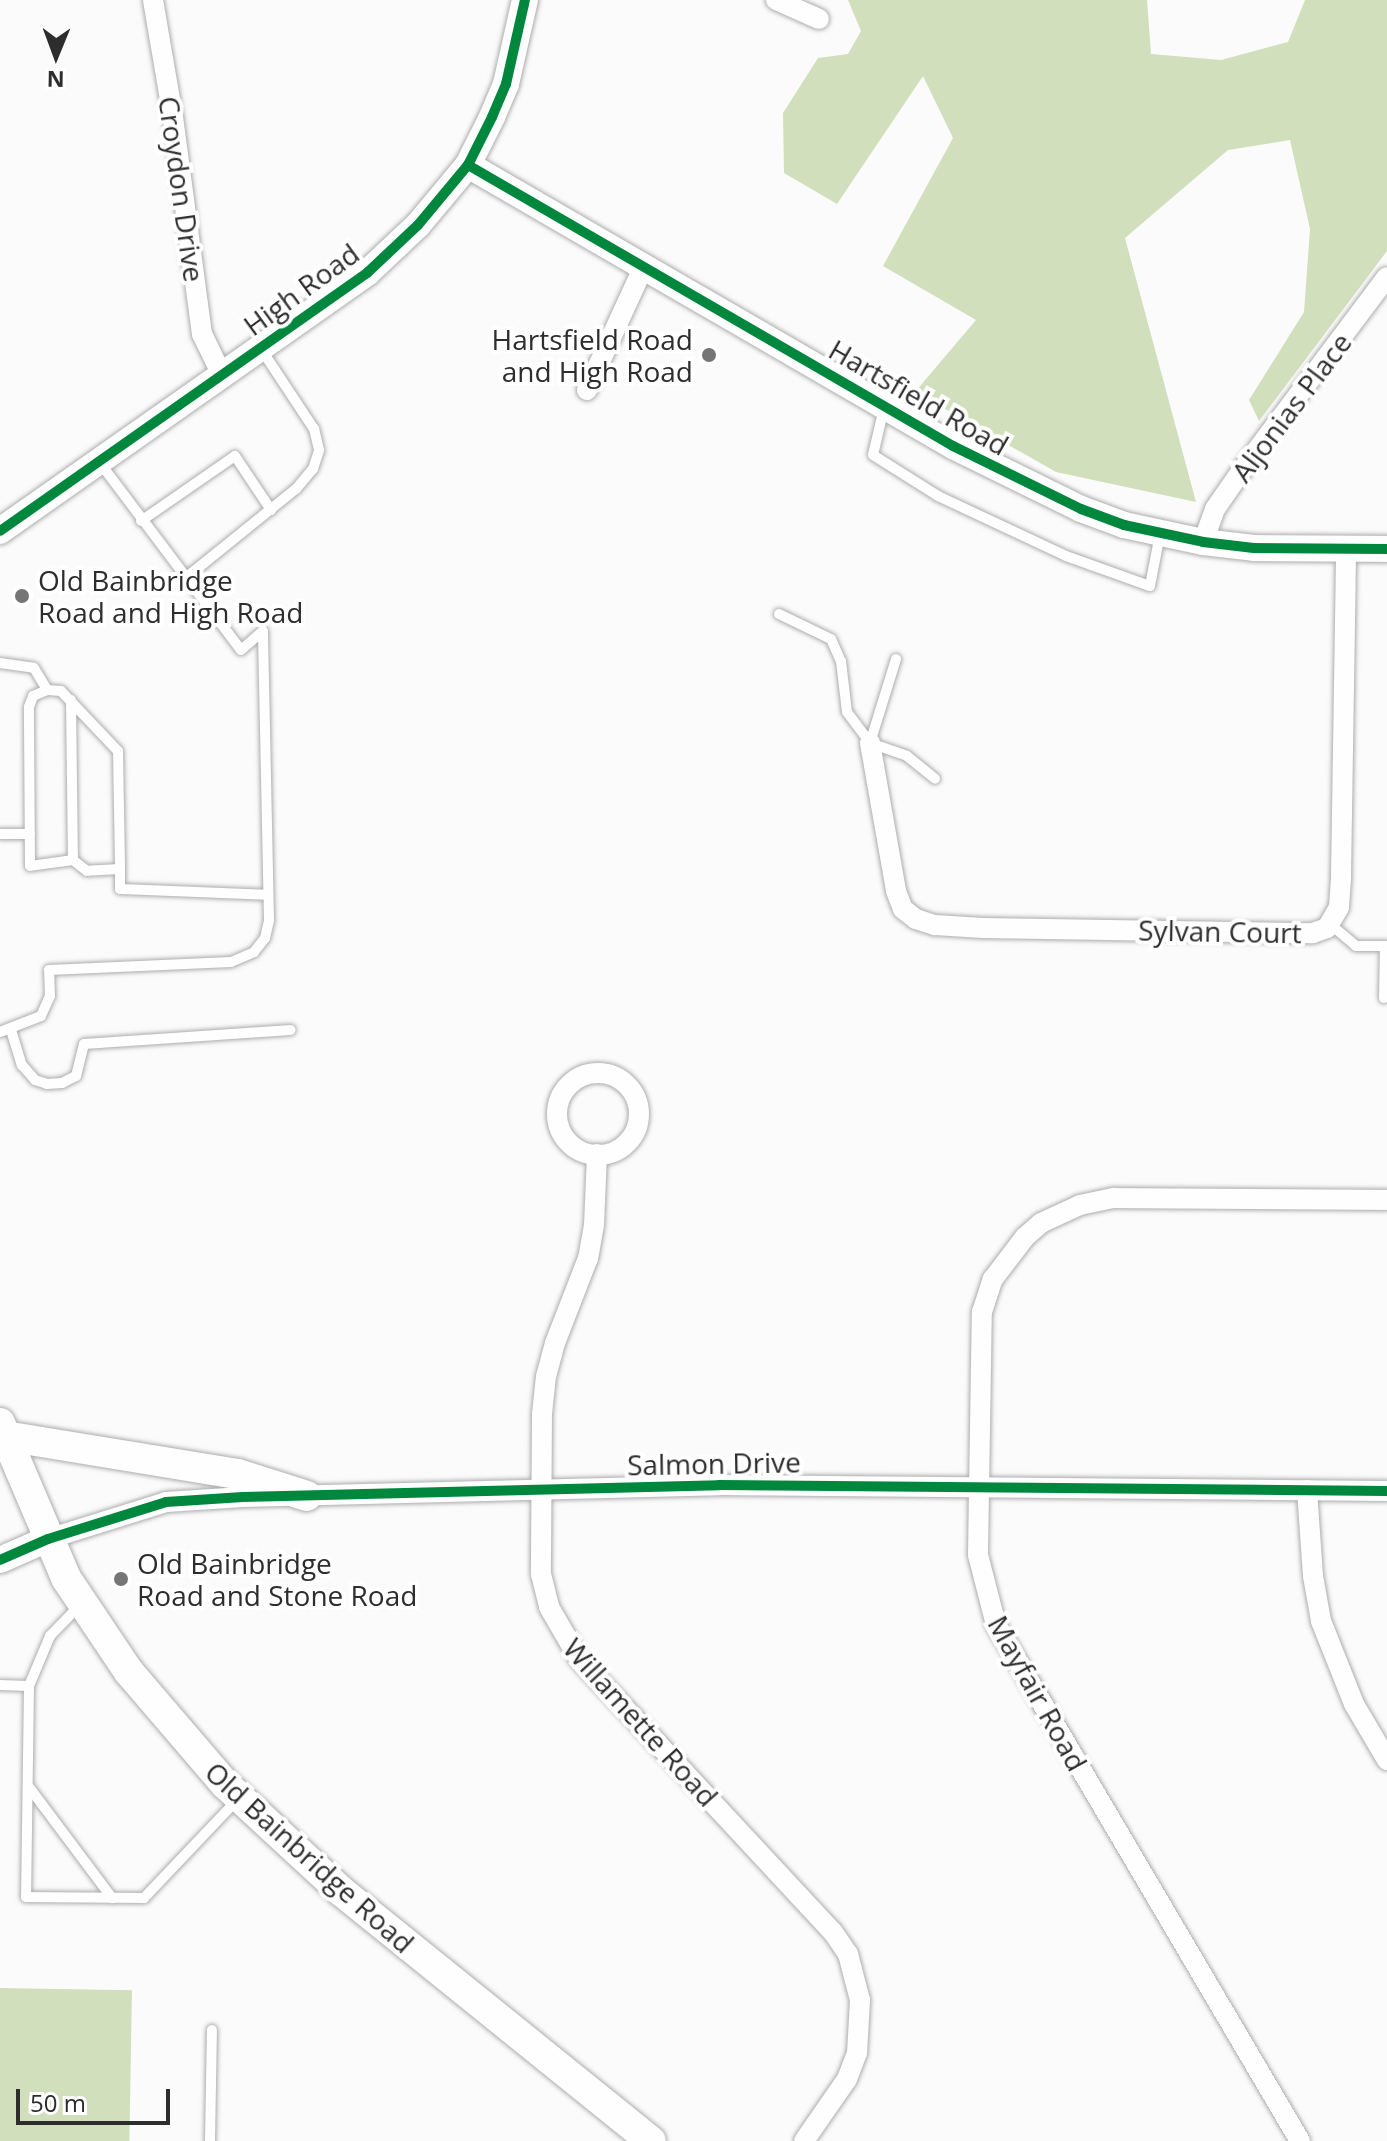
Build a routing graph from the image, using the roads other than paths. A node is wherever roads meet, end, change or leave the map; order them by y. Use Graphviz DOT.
graph roads {
  1 [pos="153,0"];
  2 [pos="525,0"];
  3 [pos="776,0"];
  4 [pos="819,19"];
  5 [pos="468,165"];
  6 [pos="644,266"];
  7 [pos="1387,277"];
  8 [pos="261,348"];
  9 [pos="222,375"];
  10 [pos="587,390"];
  11 [pos="885,406"];
  12 [pos="99,461"];
  13 [pos="271,510"];
  14 [pos="141,521"];
  15 [pos="0,531"];
  16 [pos="1160,534"];
  17 [pos="1203,542"];
  18 [pos="1346,549"];
  19 [pos="1387,549"];
  20 [pos="188,576"];
  21 [pos="779,614"];
  22 [pos="896,659"];
  23 [pos="0,663"];
  24 [pos="47,690"];
  25 [pos="71,700"];
  26 [pos="870,743"];
  27 [pos="935,779"];
  28 [pos="0,834"];
  29 [pos="30,834"];
  30 [pos="73,860"];
  31 [pos="120,869"];
  32 [pos="267,895"];
  33 [pos="1330,924"];
  34 [pos="1386,946"];
  35 [pos="1384,998"];
  36 [pos="291,1030"];
  37 [pos="5,1031"];
  38 [pos="597,1154"];
  39 [pos="1387,1200"];
  40 [pos="3,1430"];
  41 [pos="979,1487"];
  42 [pos="541,1490"];
  43 [pos="1307,1490"];
  44 [pos="1387,1491"];
  45 [pos="307,1496"];
  46 [pos="48,1539"];
  47 [pos="0,1560"];
  48 [pos="81,1604"];
  49 [pos="0,1685"];
  50 [pos="29,1686"];
  51 [pos="1387,1760"];
  52 [pos="28,1786"];
  53 [pos="239,1798"];
  54 [pos="112,1898"];
  55 [pos="212,2030"];
  56 [pos="210,2141"];
  57 [pos="651,2141"];
  58 [pos="804,2141"];
  59 [pos="1300,2141"];
  1 -- 9 [label="street, Croydon Drive"];
  2 -- 5 [label="street, High Road"];
  3 -- 4 [label="street"];
  5 -- 6 [label="street, Hartsfield Road"];
  5 -- 8 [label="street, High Road"];
  6 -- 10 [label="street"];
  6 -- 11 [label="street, Hartsfield Road"];
  7 -- 17 [label="street, Aljonias Place"];
  8 -- 9 [label="street, High Road"];
  8 -- 13 [label="lane"];
  9 -- 12 [label="street, High Road"];
  11 -- 16 [label="street, Hartsfield Road"];
  11 -- 16 [label="lane"];
  12 -- 14 [label="lane"];
  12 -- 15 [label="street, High Road"];
  13 -- 14 [label="lane"];
  13 -- 20 [label="lane"];
  14 -- 20 [label="lane"];
  16 -- 17 [label="street, Hartsfield Road"];
  17 -- 18 [label="street, Hartsfield Road"];
  18 -- 19 [label="street, Hartsfield Road"];
  18 -- 33 [label="street, Sylvan Court"];
  20 -- 32 [label="lane"];
  21 -- 26 [label="lane"];
  22 -- 26 [label="lane"];
  23 -- 24 [label="lane"];
  24 -- 25 [label="lane"];
  24 -- 29 [label="lane"];
  25 -- 30 [label="lane"];
  25 -- 31 [label="lane"];
  26 -- 27 [label="lane"];
  26 -- 33 [label="street, Sylvan Court"];
  28 -- 29 [label="lane"];
  29 -- 30 [label="lane"];
  30 -- 31 [label="lane"];
  31 -- 32 [label="lane"];
  32 -- 37 [label="lane"];
  33 -- 34 [label="lane"];
  34 -- 35 [label="lane"];
  36 -- 37 [label="lane"];
  38 -- 38 [label="street"];
  38 -- 42 [label="street, Willamette Road"];
  39 -- 41 [label="street, Mayfair Road"];
  40 -- 45 [label="main road"];
  40 -- 46 [label="main road, Old Bainbridge Road"];
  41 -- 42 [label="street, Salmon Drive"];
  41 -- 43 [label="street, Salmon Drive"];
  41 -- 59 [label="street, Mayfair Road"];
  42 -- 45 [label="street, Salmon Drive"];
  42 -- 58 [label="street, Willamette Road"];
  43 -- 44 [label="street, Salmon Drive"];
  43 -- 51 [label="street"];
  45 -- 46 [label="street, Salmon Drive"];
  46 -- 47 [label="street"];
  46 -- 48 [label="main road, Old Bainbridge Road"];
  48 -- 50 [label="lane"];
  48 -- 53 [label="main road, Old Bainbridge Road"];
  49 -- 50 [label="lane"];
  50 -- 52 [label="lane"];
  52 -- 54 [label="lane"];
  52 -- 54 [label="lane"];
  53 -- 54 [label="lane"];
  53 -- 57 [label="main road, Old Bainbridge Road"];
  55 -- 56 [label="lane"];
}
